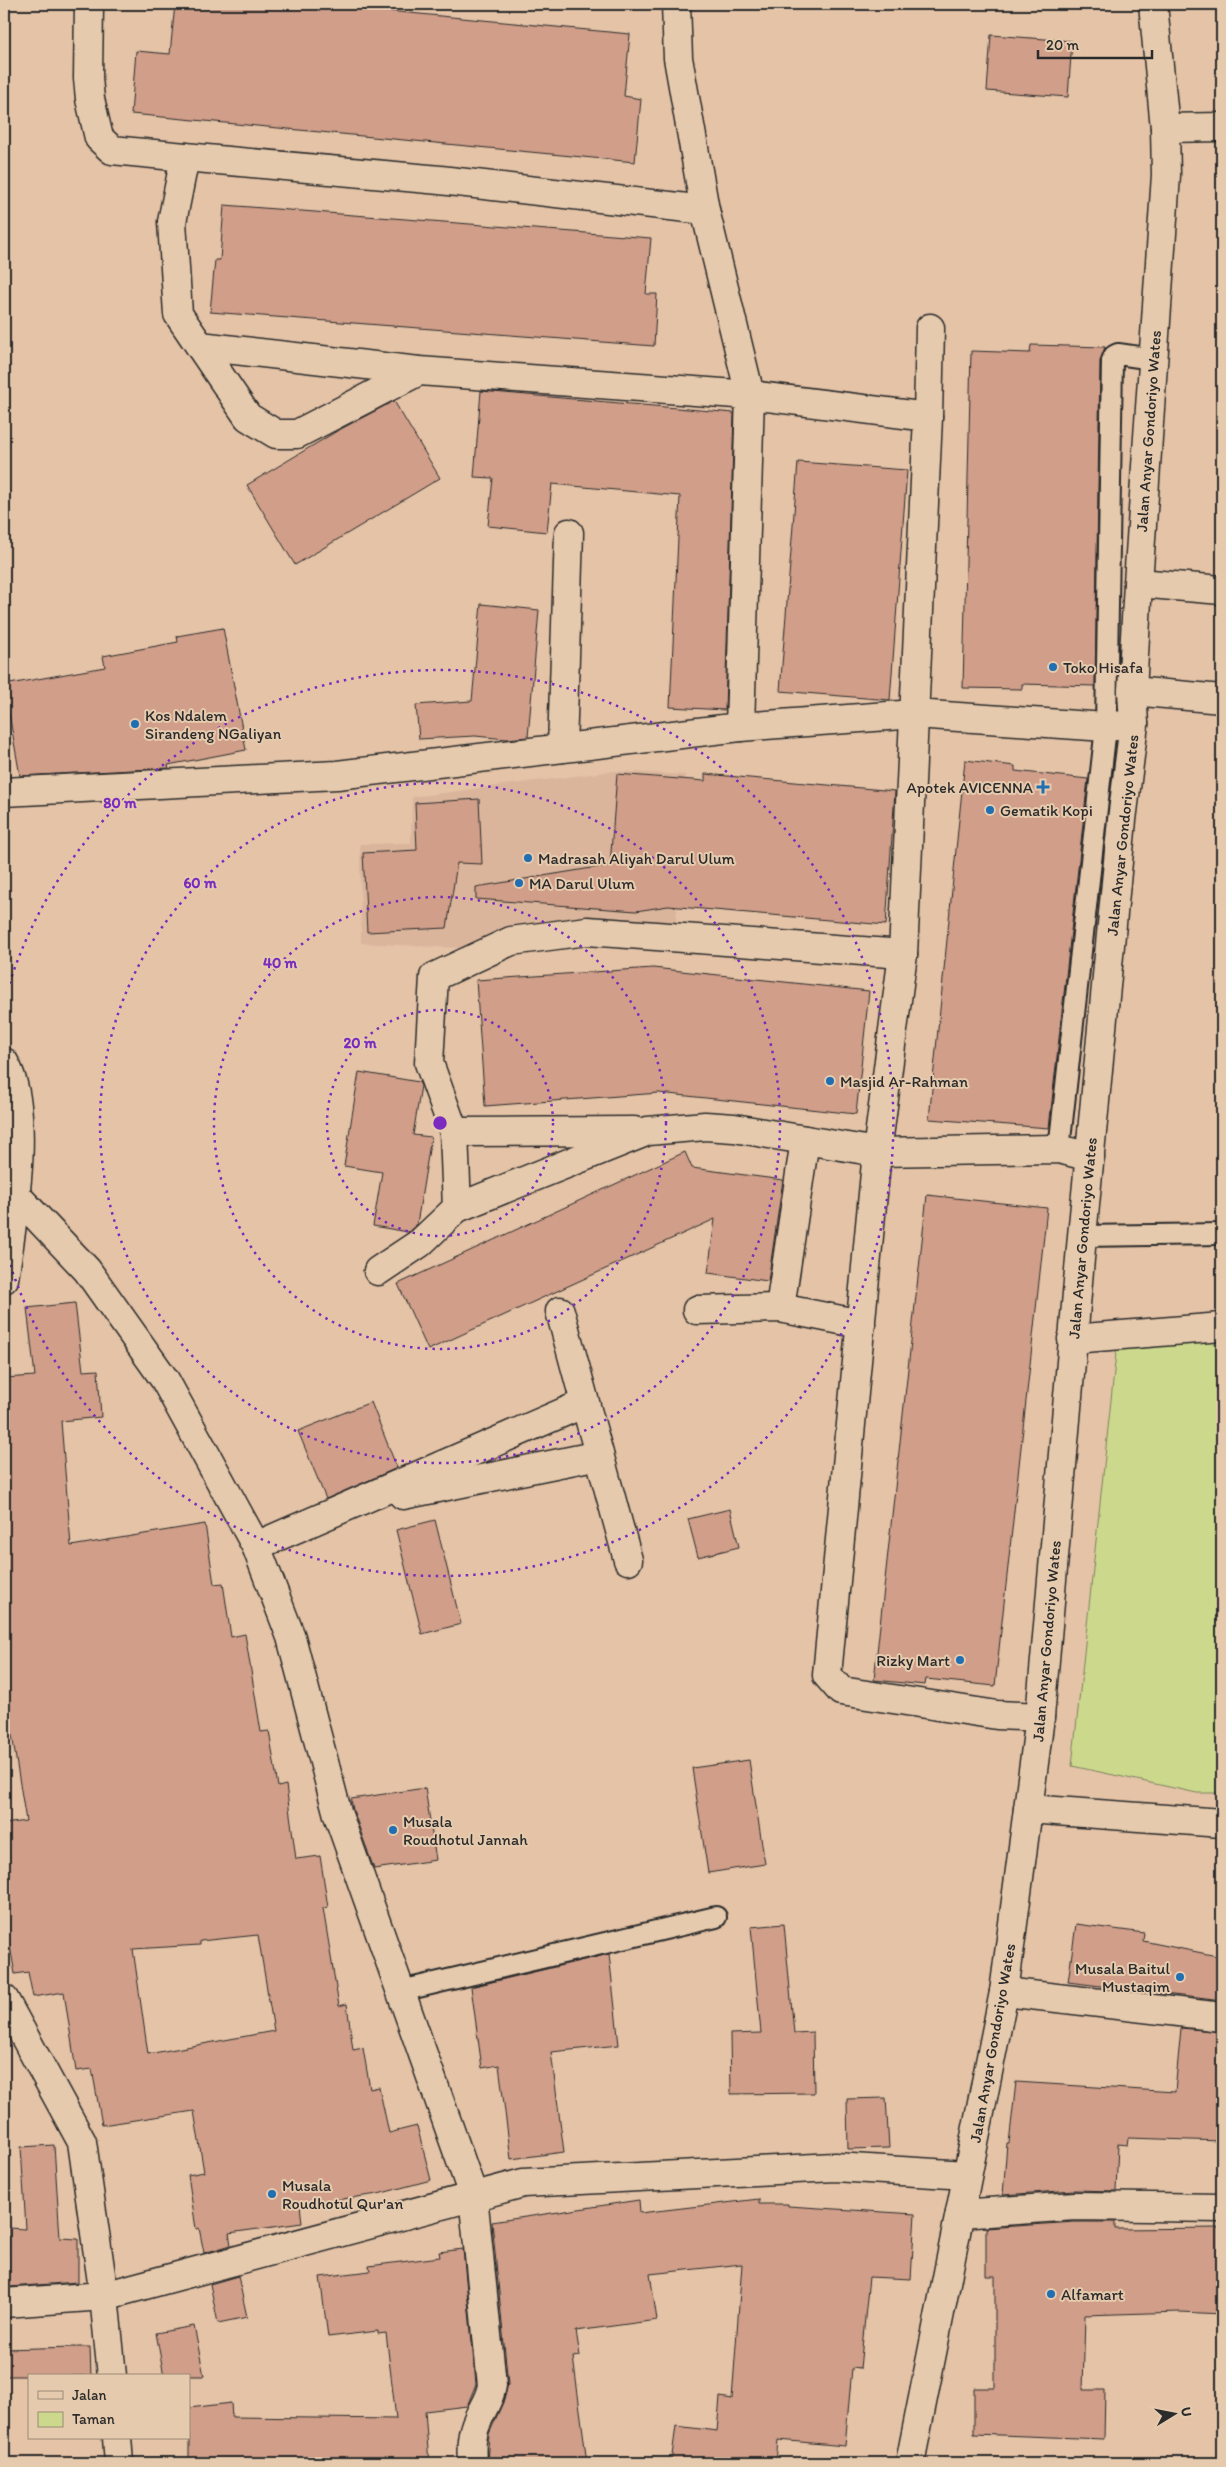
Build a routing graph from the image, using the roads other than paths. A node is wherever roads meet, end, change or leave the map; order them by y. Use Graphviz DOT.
graph roads {
  1 [pos="89,4"];
  2 [pos="676,4"];
  3 [pos="1153,4"];
  4 [pos="1222,127"];
  5 [pos="1165,128"];
  6 [pos="185,157"];
  7 [pos="705,210"];
  8 [pos="930,328"];
  9 [pos="200,346"];
  10 [pos="1153,359"];
  11 [pos="419,371"];
  12 [pos="750,396"];
  13 [pos="928,417"];
  14 [pos="569,534"];
  15 [pos="1138,583"];
  16 [pos="1222,590"];
  17 [pos="1132,691"];
  18 [pos="1222,698"];
  19 [pos="915,714"];
  20 [pos="1134,724"];
  21 [pos="740,727"];
  22 [pos="1106,727"];
  23 [pos="562,748"];
  24 [pos="4,792"];
  25 [pos="903,954"];
  26 [pos="4,1062"];
  27 [pos="648,1131"];
  28 [pos="454,1132"];
  29 [pos="805,1140"];
  30 [pos="1058,1148"];
  31 [pos="877,1152"];
  32 [pos="1090,1157"];
  33 [pos="17,1196"];
  34 [pos="457,1208"];
  35 [pos="1222,1234"];
  36 [pos="1082,1236"];
  37 [pos="378,1271"];
  38 [pos="4,1279"];
  39 [pos="780,1308"];
  40 [pos="697,1310"];
  41 [pos="560,1311"];
  42 [pos="861,1324"];
  43 [pos="1222,1327"];
  44 [pos="1072,1339"];
  45 [pos="585,1404"];
  46 [pos="600,1455"];
  47 [pos="348,1506"];
  48 [pos="256,1546"];
  49 [pos="628,1560"];
  50 [pos="1040,1717"];
  51 [pos="1028,1810"];
  52 [pos="1222,1823"];
  53 [pos="716,1916"];
  54 [pos="401,1991"];
  55 [pos="1004,1992"];
  56 [pos="4,1999"];
  57 [pos="1222,2017"];
  58 [pos="968,2175"];
  59 [pos="472,2195"];
  60 [pos="1222,2208"];
  61 [pos="960,2214"];
  62 [pos="104,2296"];
  63 [pos="4,2303"];
  64 [pos="112,2374"];
  65 [pos="117,2440"];
  66 [pos="120,2463"];
  67 [pos="472,2463"];
  68 [pos="910,2463"];
  1 -- 6 [label="street"];
  2 -- 7 [label="street"];
  3 -- 5 [label="street, Jalan Anyar Gondoriyo Wates"];
  4 -- 5 [label="street"];
  5 -- 10 [label="street, Jalan Anyar Gondoriyo Wates"];
  6 -- 7 [label="street"];
  6 -- 9 [label="street"];
  7 -- 12 [label="street"];
  8 -- 13 [label="street"];
  9 -- 11 [label="street"];
  9 -- 11 [label="street"];
  10 -- 15 [label="street, Jalan Anyar Gondoriyo Wates"];
  10 -- 22 [label="lane"];
  11 -- 12 [label="street"];
  12 -- 13 [label="street"];
  12 -- 21 [label="street"];
  13 -- 19 [label="street"];
  14 -- 23 [label="street"];
  15 -- 16 [label="street"];
  15 -- 17 [label="street, Jalan Anyar Gondoriyo Wates"];
  17 -- 18 [label="street"];
  17 -- 20 [label="street, Jalan Anyar Gondoriyo Wates"];
  19 -- 21 [label="street"];
  19 -- 22 [label="street"];
  19 -- 25 [label="street"];
  20 -- 22 [label="street"];
  20 -- 32 [label="street, Jalan Anyar Gondoriyo Wates"];
  21 -- 23 [label="street"];
  22 -- 30 [label="lane"];
  23 -- 24 [label="street"];
  25 -- 28 [label="street"];
  25 -- 31 [label="street"];
  26 -- 33 [label="street"];
  27 -- 28 [label="street"];
  27 -- 29 [label="street"];
  27 -- 34 [label="street"];
  28 -- 34 [label="street"];
  29 -- 31 [label="street"];
  29 -- 39 [label="street"];
  30 -- 31 [label="street"];
  30 -- 32 [label="street"];
  31 -- 42 [label="street"];
  32 -- 36 [label="street, Jalan Anyar Gondoriyo Wates"];
  33 -- 38 [label="street"];
  33 -- 48 [label="street"];
  34 -- 37 [label="street"];
  35 -- 36 [label="lane"];
  36 -- 44 [label="street, Jalan Anyar Gondoriyo Wates"];
  39 -- 40 [label="street"];
  39 -- 42 [label="street"];
  41 -- 45 [label="street"];
  42 -- 50 [label="street"];
  43 -- 44 [label="street"];
  44 -- 50 [label="street, Jalan Anyar Gondoriyo Wates"];
  45 -- 46 [label="street"];
  45 -- 47 [label="street"];
  46 -- 47 [label="street"];
  46 -- 49 [label="street"];
  47 -- 48 [label="street"];
  48 -- 54 [label="street"];
  50 -- 51 [label="street, Jalan Anyar Gondoriyo Wates"];
  51 -- 52 [label="street"];
  51 -- 55 [label="street, Jalan Anyar Gondoriyo Wates"];
  53 -- 54 [label="lane"];
  54 -- 59 [label="street"];
  55 -- 57 [label="street"];
  55 -- 58 [label="street, Jalan Anyar Gondoriyo Wates"];
  56 -- 62 [label="street"];
  58 -- 59 [label="street"];
  58 -- 61 [label="street, Jalan Anyar Gondoriyo Wates"];
  59 -- 62 [label="street"];
  59 -- 67 [label="street"];
  60 -- 61 [label="street"];
  61 -- 68 [label="street, Jalan Anyar Gondoriyo Wates"];
  62 -- 63 [label="street"];
  62 -- 64 [label="street"];
  65 -- 66 [label="street"];
}
